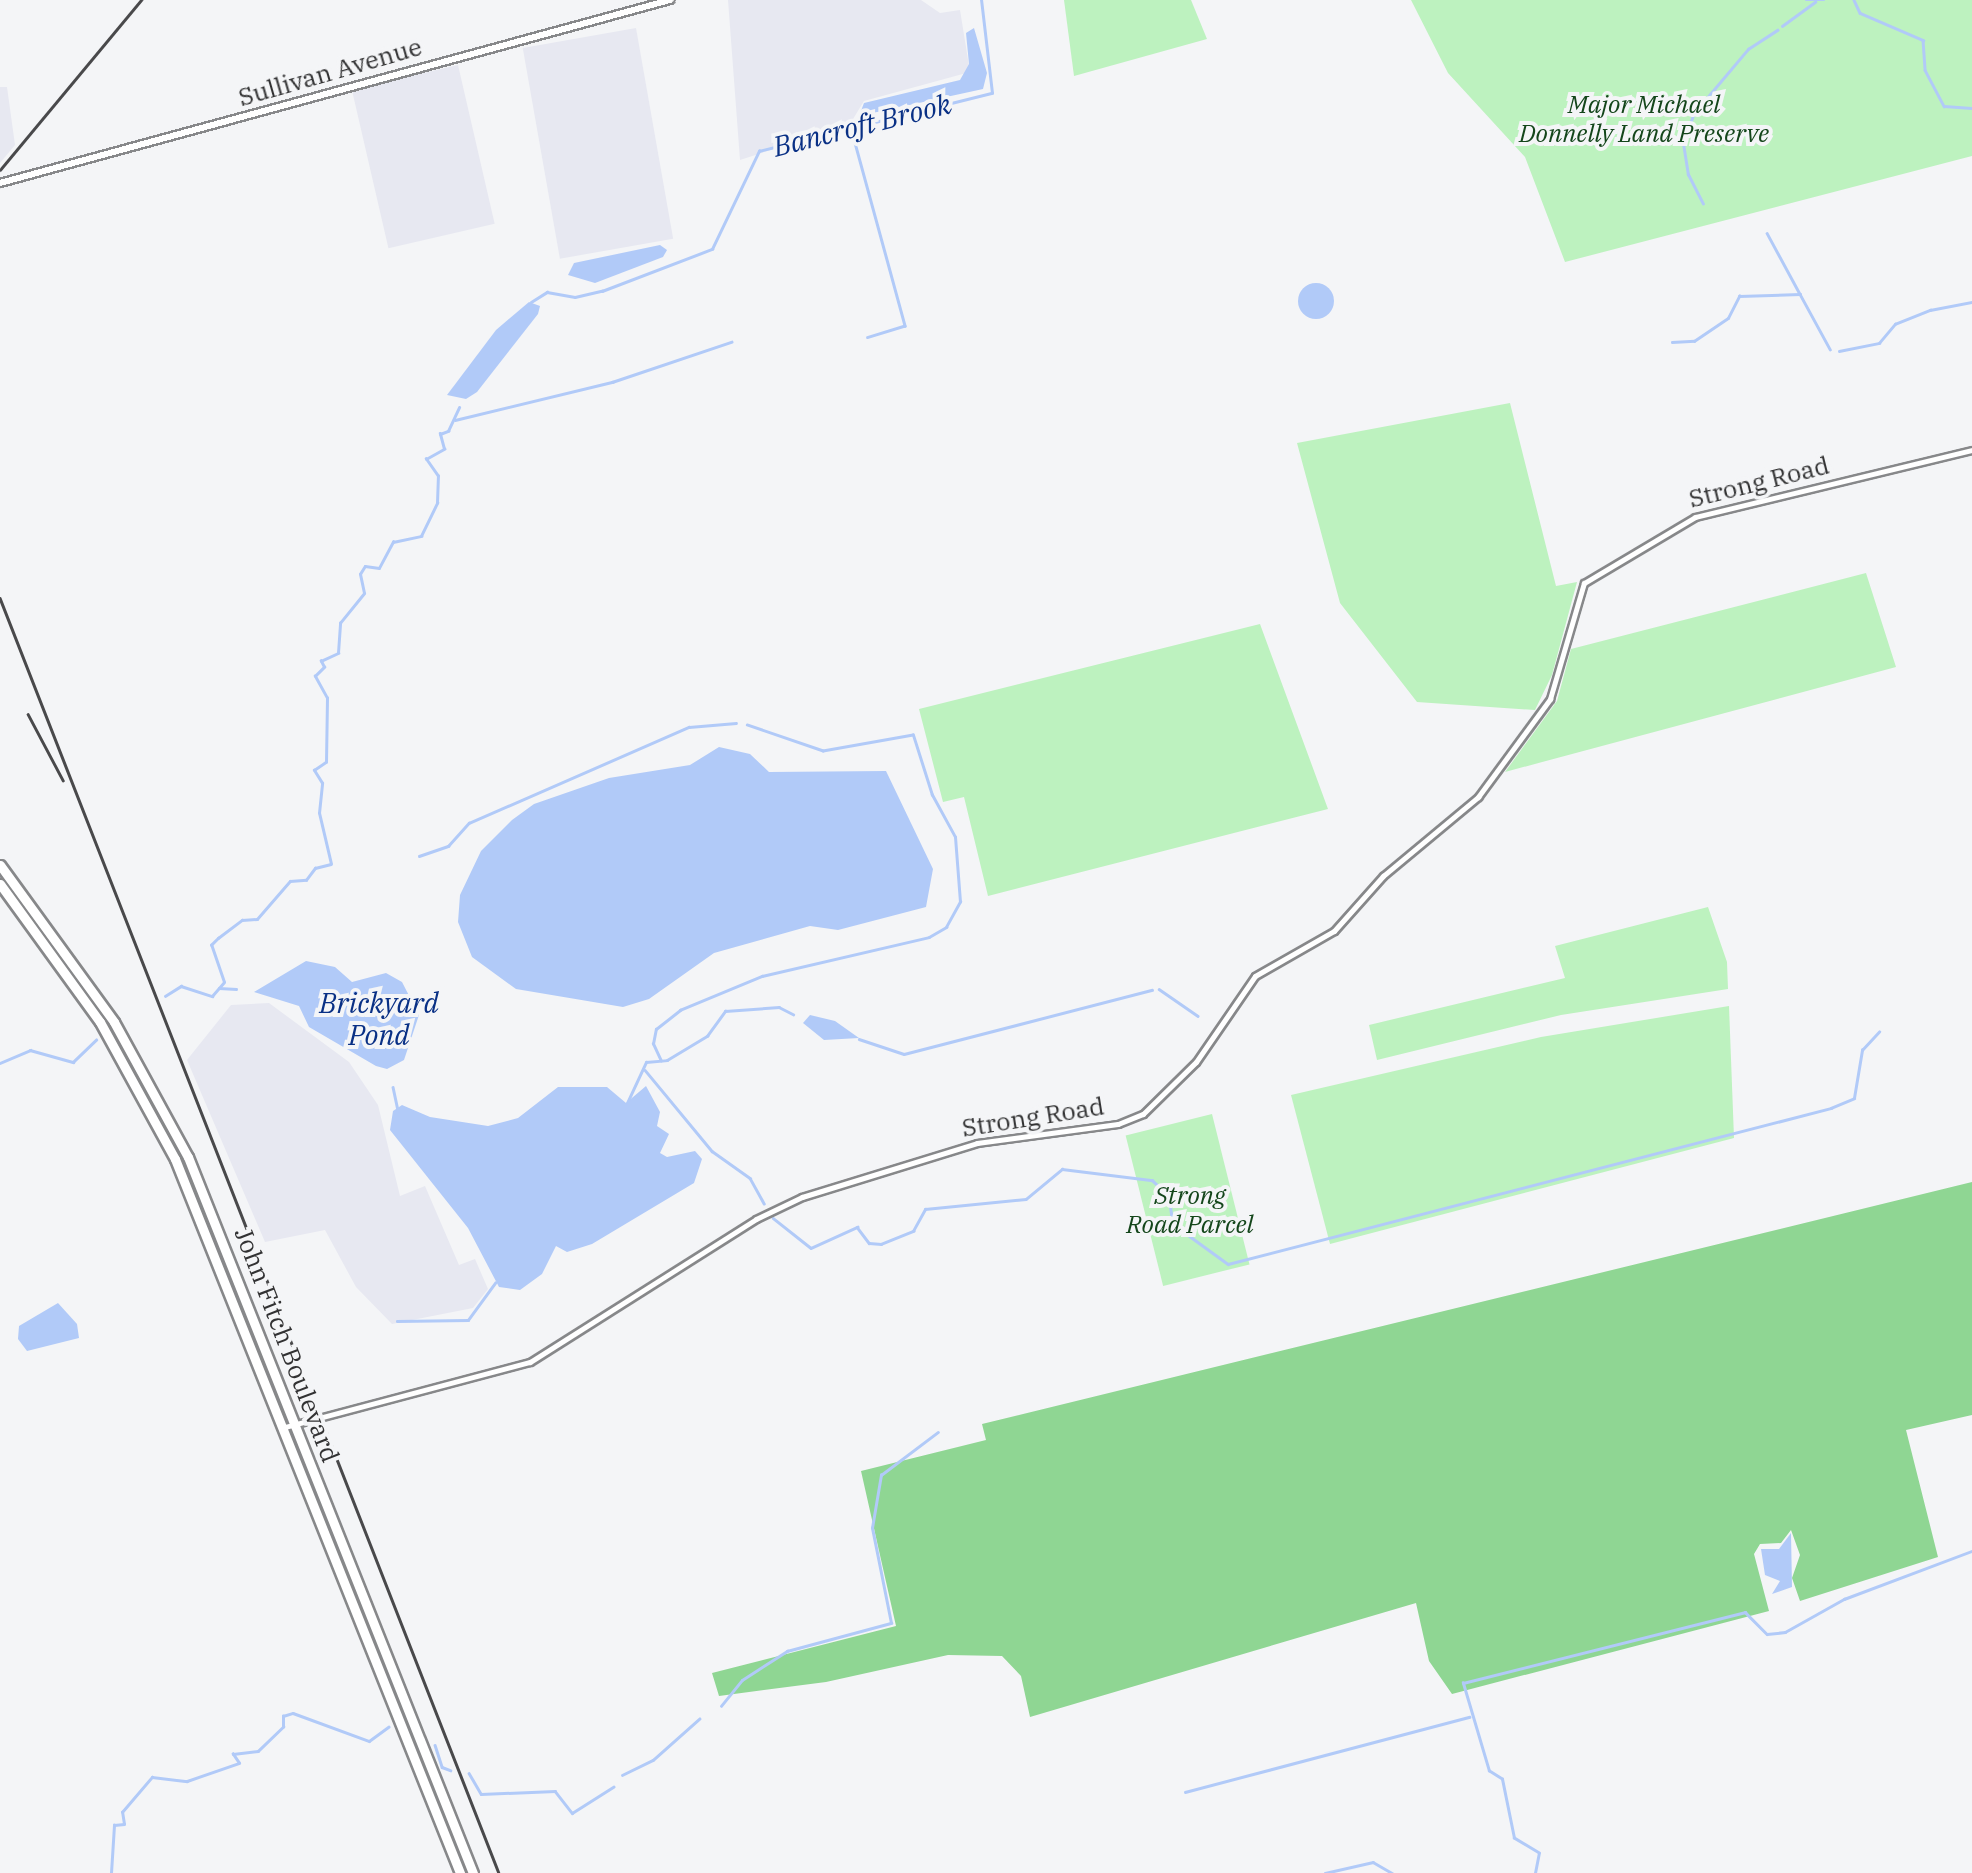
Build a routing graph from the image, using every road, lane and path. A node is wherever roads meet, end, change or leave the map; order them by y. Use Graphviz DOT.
graph roads {
  1 [pos="670,0"];
  2 [pos="0,183"];
  3 [pos="1972,450"];
  4 [pos="0,865"];
  5 [pos="0,884"];
  6 [pos="30,902"];
  7 [pos="21,910"];
  8 [pos="164,1108"];
  9 [pos="152,1114"];
  10 [pos="296,1424"];
  11 [pos="285,1427"];
  12 [pos="460,1873"];
  13 [pos="473,1873"];
  1 -- 2 [label="main road, Sullivan Avenue"];
  3 -- 10 [label="street, Strong Road"];
  4 -- 6 [label="highway, John Fitch Boulevard"];
  5 -- 7 [label="highway, John Fitch Boulevard"];
  6 -- 7 [label="highway"];
  6 -- 8 [label="highway, John Fitch Boulevard"];
  7 -- 9 [label="highway, John Fitch Boulevard"];
  8 -- 9 [label="highway"];
  8 -- 10 [label="highway, John Fitch Boulevard"];
  9 -- 11 [label="highway, John Fitch Boulevard"];
  10 -- 11 [label="street, Strong Road"];
  10 -- 13 [label="highway, John Fitch Boulevard"];
  11 -- 12 [label="highway, John Fitch Boulevard"];
}
